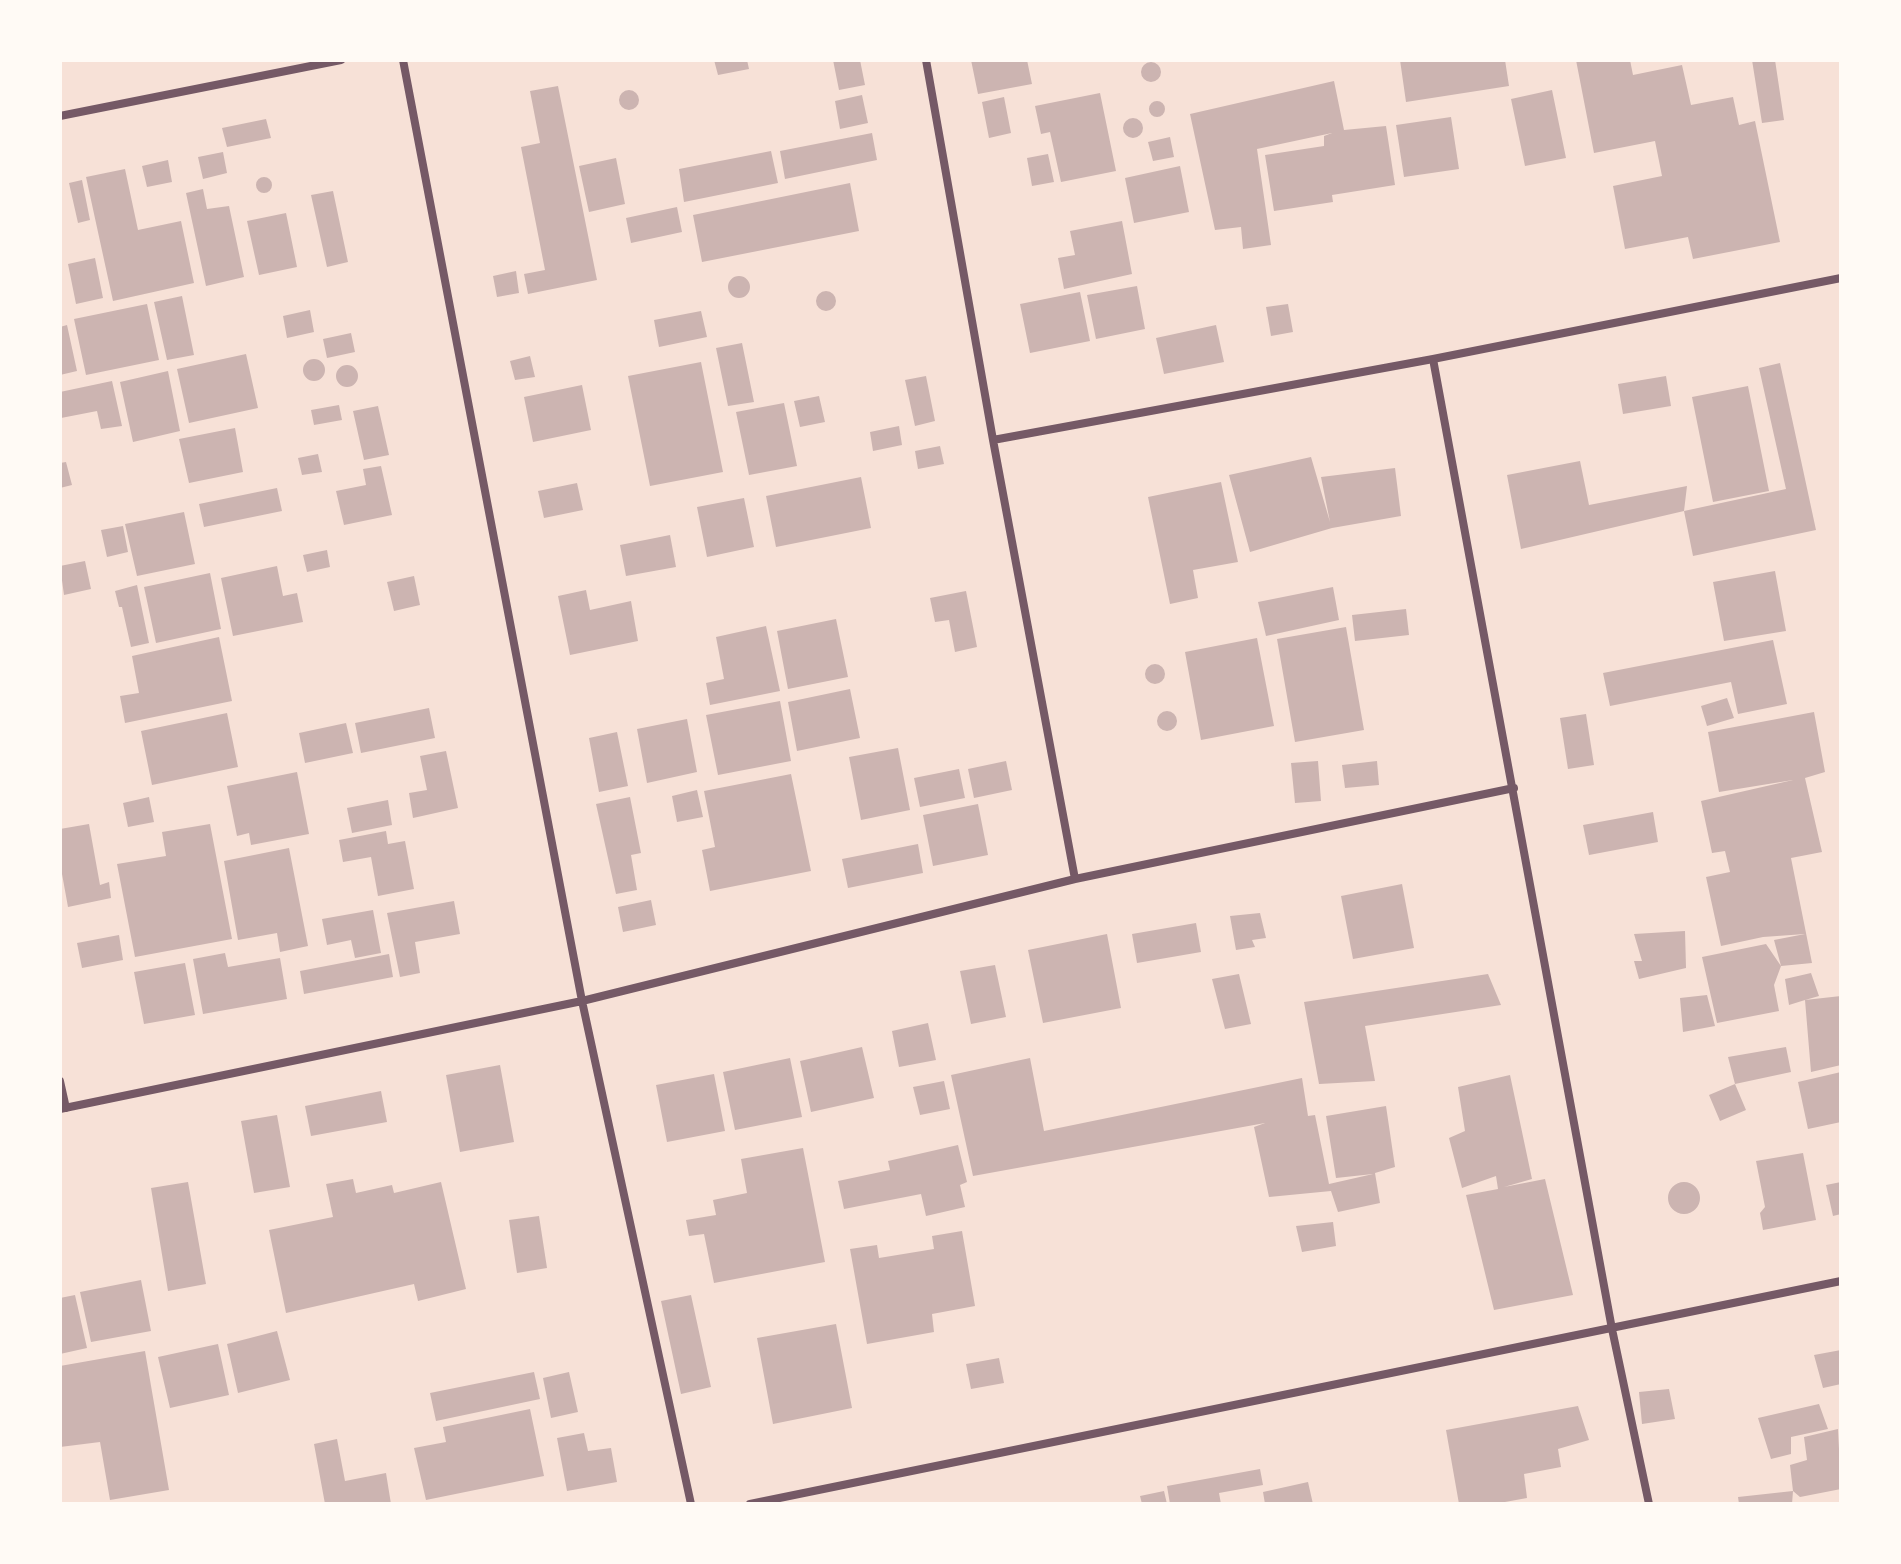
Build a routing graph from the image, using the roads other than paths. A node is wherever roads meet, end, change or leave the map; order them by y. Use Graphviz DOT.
graph roads {
  1 [pos="341,60"];
  2 [pos="403,60"];
  3 [pos="926,60"];
  4 [pos="60,116"];
  5 [pos="1841,278"];
  6 [pos="1433,359"];
  7 [pos="993,440"];
  8 [pos="1514,788"];
  9 [pos="1075,879"];
  10 [pos="582,1001"];
  11 [pos="60,1081"];
  12 [pos="63,1108"];
  13 [pos="1841,1281"];
  14 [pos="1612,1329"];
  15 [pos="691,1504"];
  16 [pos="750,1504"];
  17 [pos="1649,1504"];
  1 -- 4 [label="street"];
  2 -- 10 [label="street"];
  3 -- 7 [label="street"];
  5 -- 6 [label="street"];
  6 -- 7 [label="street"];
  6 -- 8 [label="street"];
  7 -- 9 [label="street"];
  8 -- 9 [label="street"];
  8 -- 14 [label="street"];
  9 -- 10 [label="street"];
  10 -- 12 [label="street"];
  10 -- 15 [label="street"];
  11 -- 12 [label="street"];
  13 -- 14 [label="street"];
  14 -- 16 [label="street"];
  14 -- 17 [label="street"];
}
